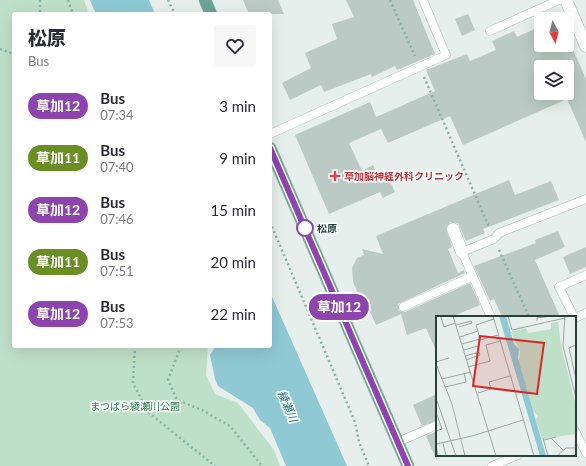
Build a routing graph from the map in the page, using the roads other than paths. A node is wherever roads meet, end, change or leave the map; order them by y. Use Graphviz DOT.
graph roads {
  1 [pos="205,0"];
  2 [pos="423,0"];
  3 [pos="559,0"];
  4 [pos="566,0"];
  5 [pos="210,12"];
  6 [pos="490,31"];
  7 [pos="586,46"];
  8 [pos="272,133"];
  9 [pos="272,153"];
  10 [pos="586,199"];
  11 [pos="453,228"];
  12 [pos="462,252"];
  13 [pos="586,275"];
  14 [pos="473,276"];
  15 [pos="402,307"];
  16 [pos="586,314"];
  17 [pos="491,316"];
  18 [pos="573,316"];
  19 [pos="576,317"];
  20 [pos="436,425"];
  21 [pos="580,434"];
  22 [pos="398,442"];
  23 [pos="586,453"];
  24 [pos="516,456"];
  25 [pos="408,466"];
  26 [pos="492,466"];
  1 -- 5 [label="main road"];
  2 -- 8 [label="lane"];
  3 -- 6 [label="lane"];
  4 -- 7 [label="street"];
  9 -- 22 [label="main road"];
  10 -- 12 [label="lane"];
  11 -- 12 [label="street"];
  12 -- 14 [label="lane"];
  13 -- 18 [label="lane"];
  14 -- 15 [label="lane"];
  14 -- 17 [label="lane"];
  16 -- 19 [label="lane"];
  20 -- 22 [label="lane"];
  21 -- 23 [label="lane"];
  22 -- 25 [label="main road"];
  24 -- 26 [label="lane"];
}
